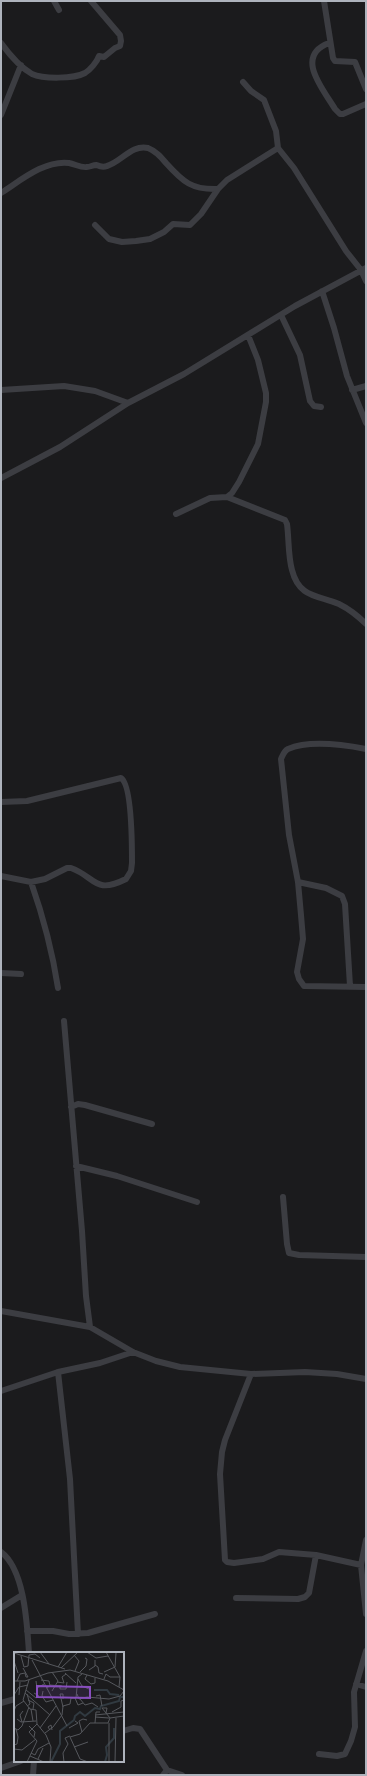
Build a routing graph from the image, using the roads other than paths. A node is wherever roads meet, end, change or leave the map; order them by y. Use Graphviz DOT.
graph roads {
  1 [pos="54,1"];
  2 [pos="91,1"];
  3 [pos="324,1"];
  4 [pos="59,10"];
  5 [pos="1,43"];
  6 [pos="330,43"];
  7 [pos="21,65"];
  8 [pos="243,82"];
  9 [pos="366,89"];
  10 [pos="366,104"];
  11 [pos="1,115"];
  12 [pos="278,148"];
  13 [pos="218,189"];
  14 [pos="1,193"];
  15 [pos="95,225"];
  16 [pos="363,269"];
  17 [pos="366,281"];
  18 [pos="322,291"];
  19 [pos="281,315"];
  20 [pos="248,335"];
  21 [pos="366,386"];
  22 [pos="1,390"];
  23 [pos="352,390"];
  24 [pos="128,403"];
  25 [pos="321,407"];
  26 [pos="366,423"];
  27 [pos="1,478"];
  28 [pos="227,497"];
  29 [pos="176,514"];
  30 [pos="366,624"];
  31 [pos="366,749"];
  32 [pos="1,802"];
  33 [pos="1,876"];
  34 [pos="31,882"];
  35 [pos="298,882"];
  36 [pos="1,973"];
  37 [pos="21,974"];
  38 [pos="350,986"];
  39 [pos="366,987"];
  40 [pos="58,988"];
  41 [pos="64,1021"];
  42 [pos="71,1107"];
  43 [pos="152,1124"];
  44 [pos="76,1166"];
  45 [pos="283,1197"];
  46 [pos="197,1202"];
  47 [pos="366,1257"];
  48 [pos="1,1311"];
  49 [pos="90,1327"];
  50 [pos="133,1352"];
  51 [pos="58,1372"];
  52 [pos="251,1374"];
  53 [pos="366,1379"];
  54 [pos="1,1391"];
  55 [pos="366,1540"];
  56 [pos="1,1552"];
  57 [pos="316,1555"];
  58 [pos="362,1565"];
  59 [pos="22,1595"];
  60 [pos="236,1598"];
  61 [pos="365,1604"];
  62 [pos="1,1608"];
  63 [pos="155,1614"];
  64 [pos="366,1614"];
  65 [pos="28,1631"];
  66 [pos="78,1634"];
  67 [pos="30,1652"];
  68 [pos="366,1652"];
  69 [pos="356,1684"];
  70 [pos="366,1686"];
  71 [pos="14,1700"];
  72 [pos="1,1703"];
  73 [pos="124,1731"];
  74 [pos="320,1754"];
  75 [pos="18,1762"];
  76 [pos="34,1762"];
  77 [pos="1,1768"];
  78 [pos="165,1772"];
  79 [pos="33,1775"];
  80 [pos="182,1775"];
  1 -- 4 [label="street"];
  2 -- 7 [label="street"];
  3 -- 6 [label="street"];
  5 -- 7 [label="street"];
  6 -- 9 [label="street"];
  6 -- 10 [label="street"];
  7 -- 11 [label="street"];
  8 -- 12 [label="street"];
  12 -- 13 [label="street"];
  12 -- 16 [label="street"];
  13 -- 14 [label="street"];
  13 -- 15 [label="street"];
  16 -- 17 [label="street"];
  16 -- 18 [label="street"];
  18 -- 19 [label="street"];
  18 -- 23 [label="street"];
  19 -- 20 [label="street"];
  19 -- 25 [label="street"];
  20 -- 24 [label="street"];
  20 -- 28 [label="street"];
  21 -- 23 [label="street"];
  22 -- 24 [label="street"];
  23 -- 26 [label="street"];
  24 -- 27 [label="street"];
  28 -- 29 [label="street"];
  28 -- 30 [label="street"];
  31 -- 35 [label="street"];
  32 -- 34 [label="street"];
  33 -- 34 [label="street"];
  34 -- 40 [label="street"];
  35 -- 38 [label="street"];
  35 -- 38 [label="street"];
  36 -- 37 [label="street"];
  38 -- 39 [label="street"];
  41 -- 42 [label="street"];
  42 -- 43 [label="street"];
  42 -- 44 [label="street"];
  44 -- 46 [label="street"];
  44 -- 49 [label="street"];
  45 -- 47 [label="street"];
  48 -- 49 [label="street"];
  49 -- 50 [label="street"];
  50 -- 51 [label="street"];
  50 -- 52 [label="street"];
  51 -- 54 [label="street"];
  51 -- 66 [label="street"];
  52 -- 53 [label="street"];
  52 -- 57 [label="street"];
  55 -- 58 [label="street"];
  56 -- 59 [label="street"];
  57 -- 58 [label="street"];
  57 -- 60 [label="street"];
  58 -- 61 [label="street"];
  59 -- 62 [label="street"];
  59 -- 65 [label="street"];
  61 -- 64 [label="street"];
  63 -- 66 [label="street"];
  65 -- 66 [label="street"];
  65 -- 67 [label="street"];
  68 -- 69 [label="street"];
  69 -- 70 [label="street"];
  69 -- 74 [label="street"];
  71 -- 72 [label="street"];
  73 -- 78 [label="street"];
  75 -- 77 [label="street"];
  76 -- 79 [label="street"];
  78 -- 80 [label="street"];
}
